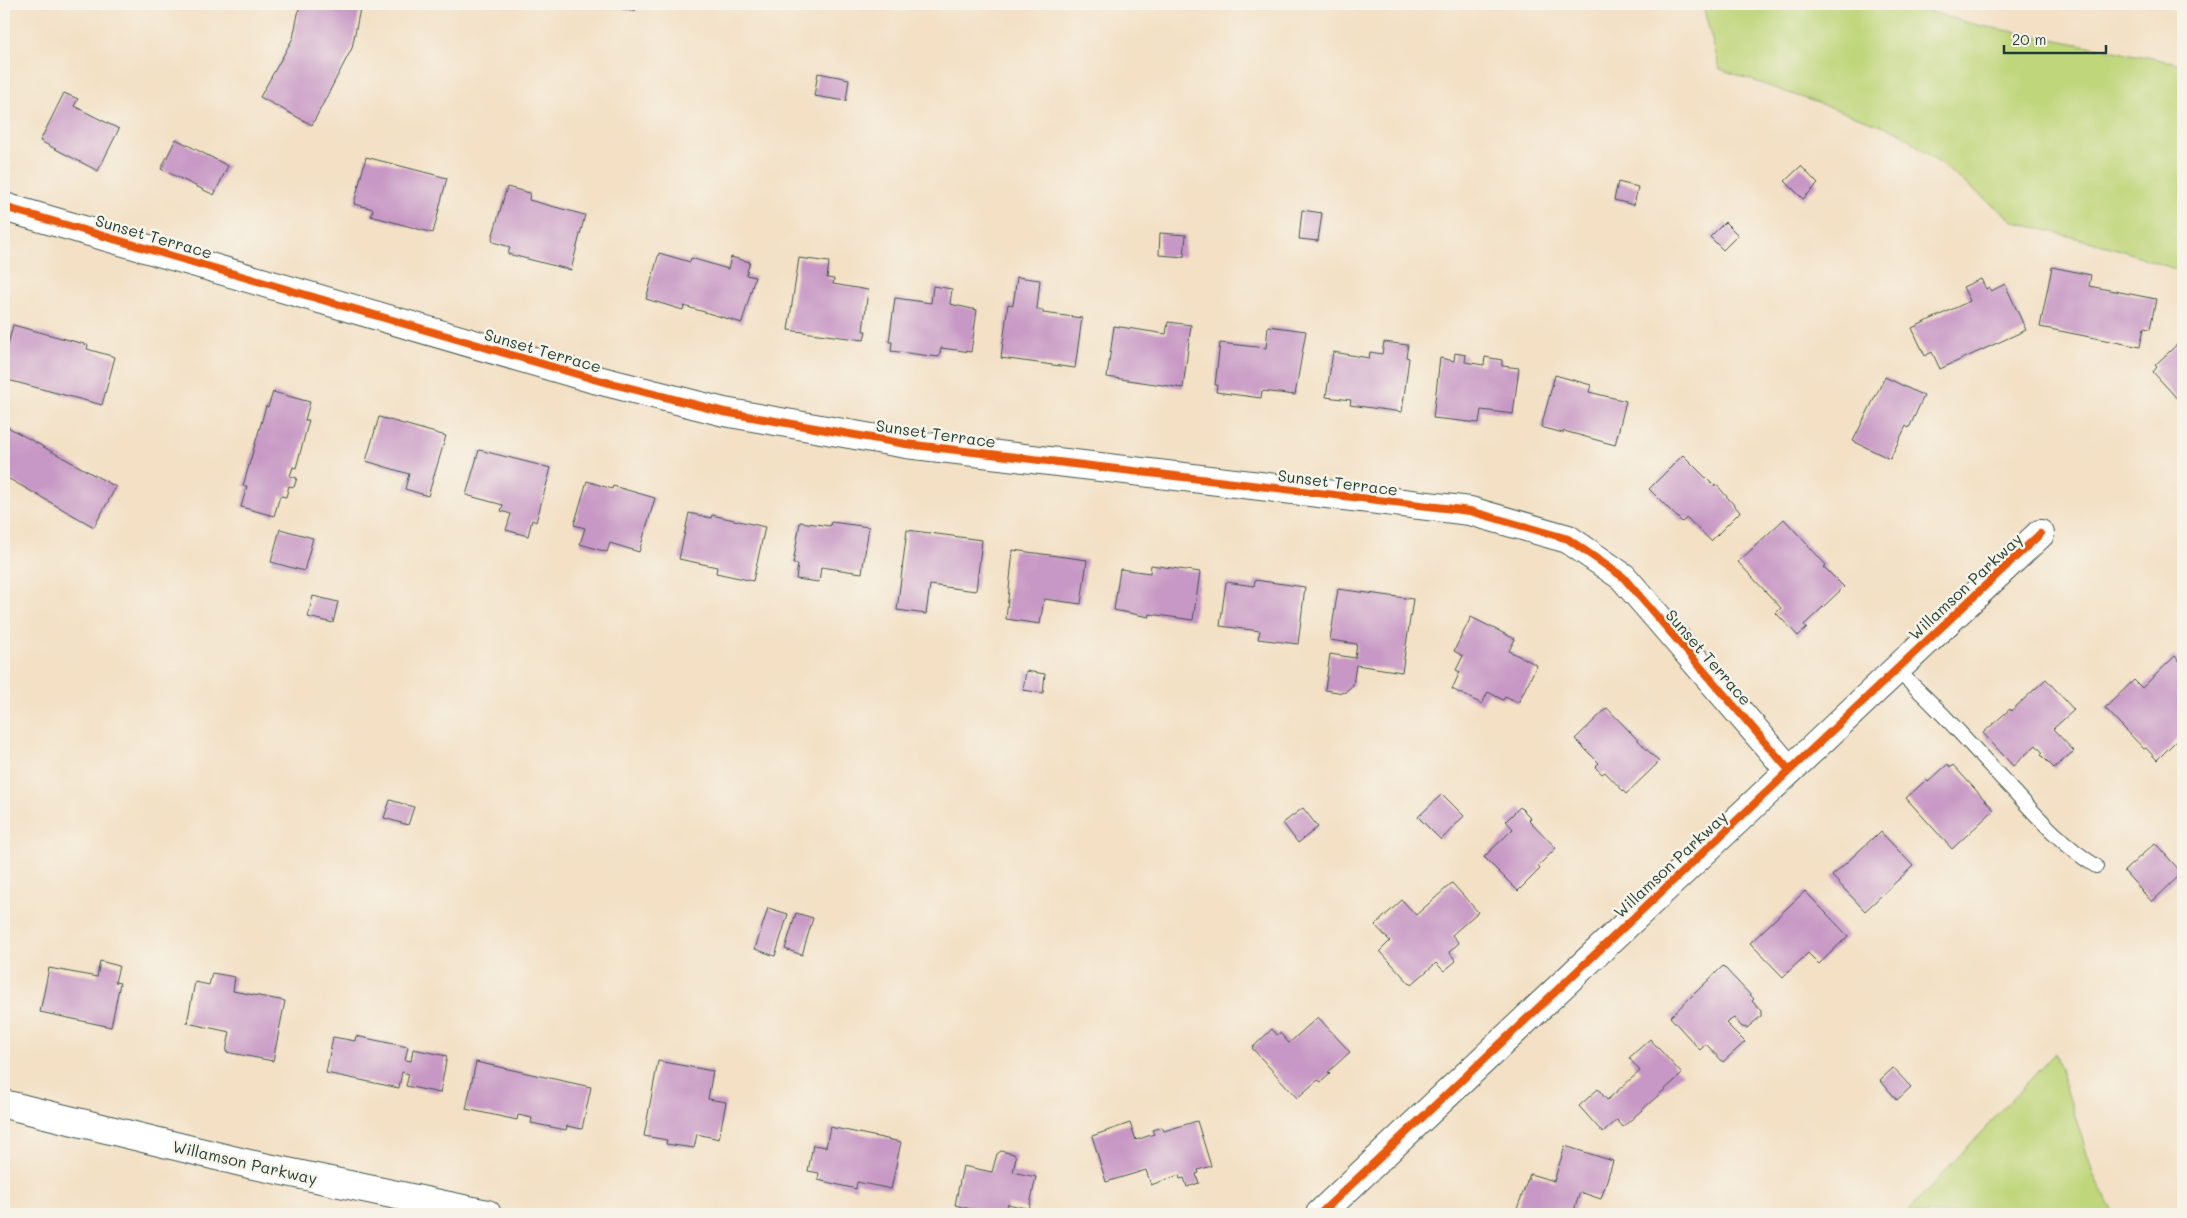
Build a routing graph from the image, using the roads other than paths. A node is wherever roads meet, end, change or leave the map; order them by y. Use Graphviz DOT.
graph roads {
  1 [pos="4,207"];
  2 [pos="2040,534"];
  3 [pos="1896,670"];
  4 [pos="1789,770"];
  5 [pos="2096,866"];
  6 [pos="4,1104"];
  7 [pos="487,1214"];
  8 [pos="1320,1214"];
  1 -- 4 [label="street, Sunset Terrace"];
  2 -- 3 [label="street, Willamson Parkway"];
  3 -- 4 [label="street, Willamson Parkway"];
  3 -- 5 [label="lane"];
  4 -- 8 [label="street, Willamson Parkway"];
  6 -- 7 [label="street, Willamson Parkway"];
}
